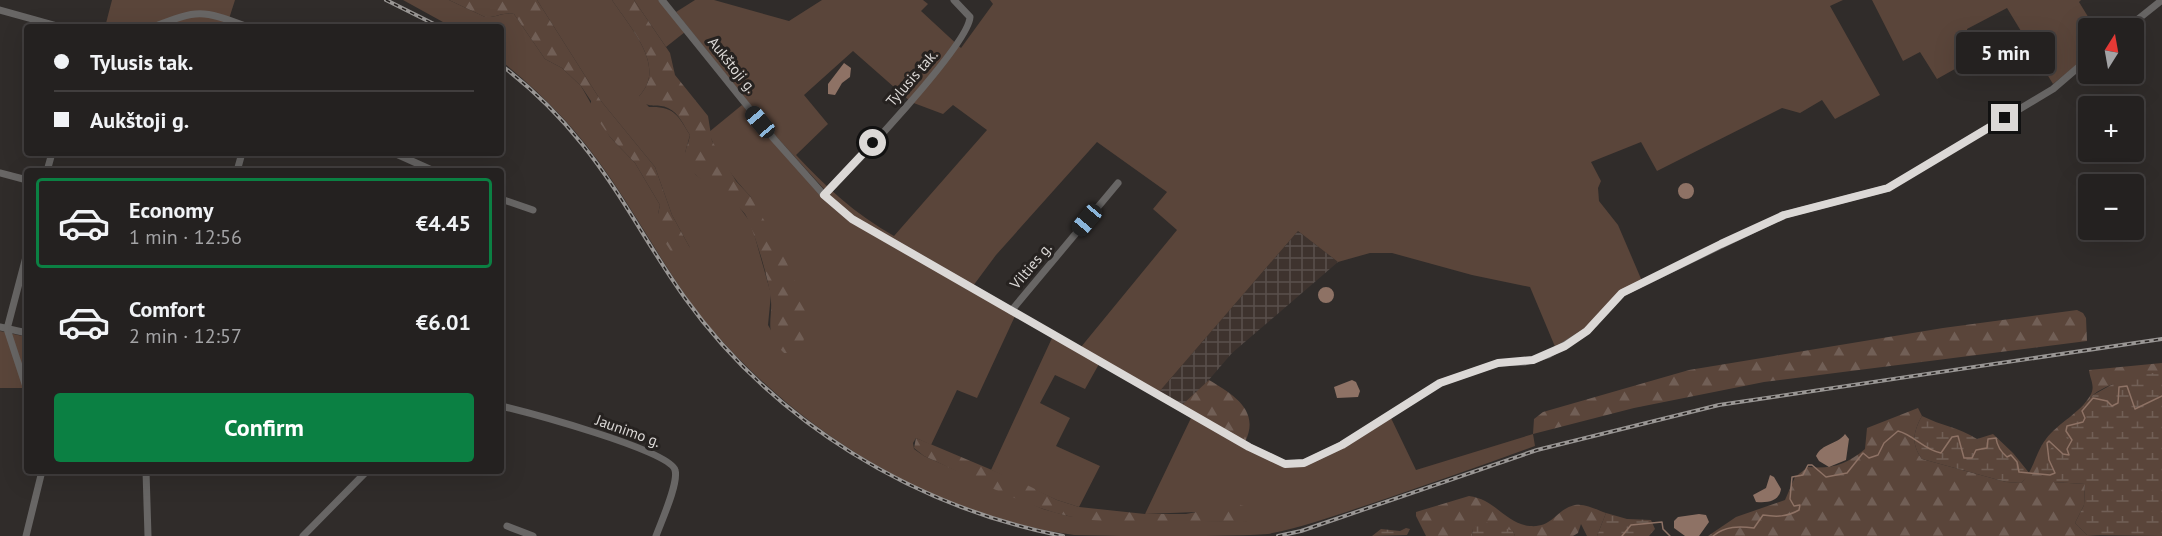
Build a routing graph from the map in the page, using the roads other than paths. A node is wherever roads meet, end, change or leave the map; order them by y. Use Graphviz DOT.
graph roads {
  1 [pos="662,0"];
  2 [pos="954,0"];
  3 [pos="2162,0"];
  4 [pos="0,10"];
  5 [pos="2140,18"];
  6 [pos="50,24"];
  7 [pos="161,24"];
  8 [pos="238,24"];
  9 [pos="2078,68"];
  10 [pos="401,156"];
  11 [pos="427,168"];
  12 [pos="0,173"];
  13 [pos="24,179"];
  14 [pos="1118,183"];
  15 [pos="824,195"];
  16 [pos="504,200"];
  17 [pos="533,210"];
  18 [pos="24,263"];
  19 [pos="1011,311"];
  20 [pos="4,328"];
  21 [pos="24,332"];
  22 [pos="24,382"];
  23 [pos="504,407"];
  24 [pos="41,474"];
  25 [pos="146,474"];
  26 [pos="364,474"];
  27 [pos="507,526"];
  28 [pos="26,536"];
  29 [pos="148,536"];
  30 [pos="154,536"];
  31 [pos="303,536"];
  32 [pos="533,536"];
  33 [pos="656,536"];
  1 -- 15 [label="street, Aukštoji g."];
  2 -- 15 [label="street, Tylusis tak."];
  3 -- 5 [label="street"];
  4 -- 6 [label="street"];
  7 -- 8 [label="street"];
  9 -- 19 [label="street, Aukštoji g."];
  10 -- 11 [label="street"];
  12 -- 13 [label="street"];
  14 -- 19 [label="street, Vilties g."];
  15 -- 19 [label="street, Aukštoji g."];
  16 -- 17 [label="street"];
  18 -- 20 [label="street"];
  20 -- 21 [label="street"];
  20 -- 22 [label="street"];
  23 -- 33 [label="street, Jaunimo g."];
  24 -- 28 [label="street"];
  25 -- 29 [label="street"];
  26 -- 31 [label="street"];
  27 -- 32 [label="street"];
  29 -- 30 [label="street"];
}
